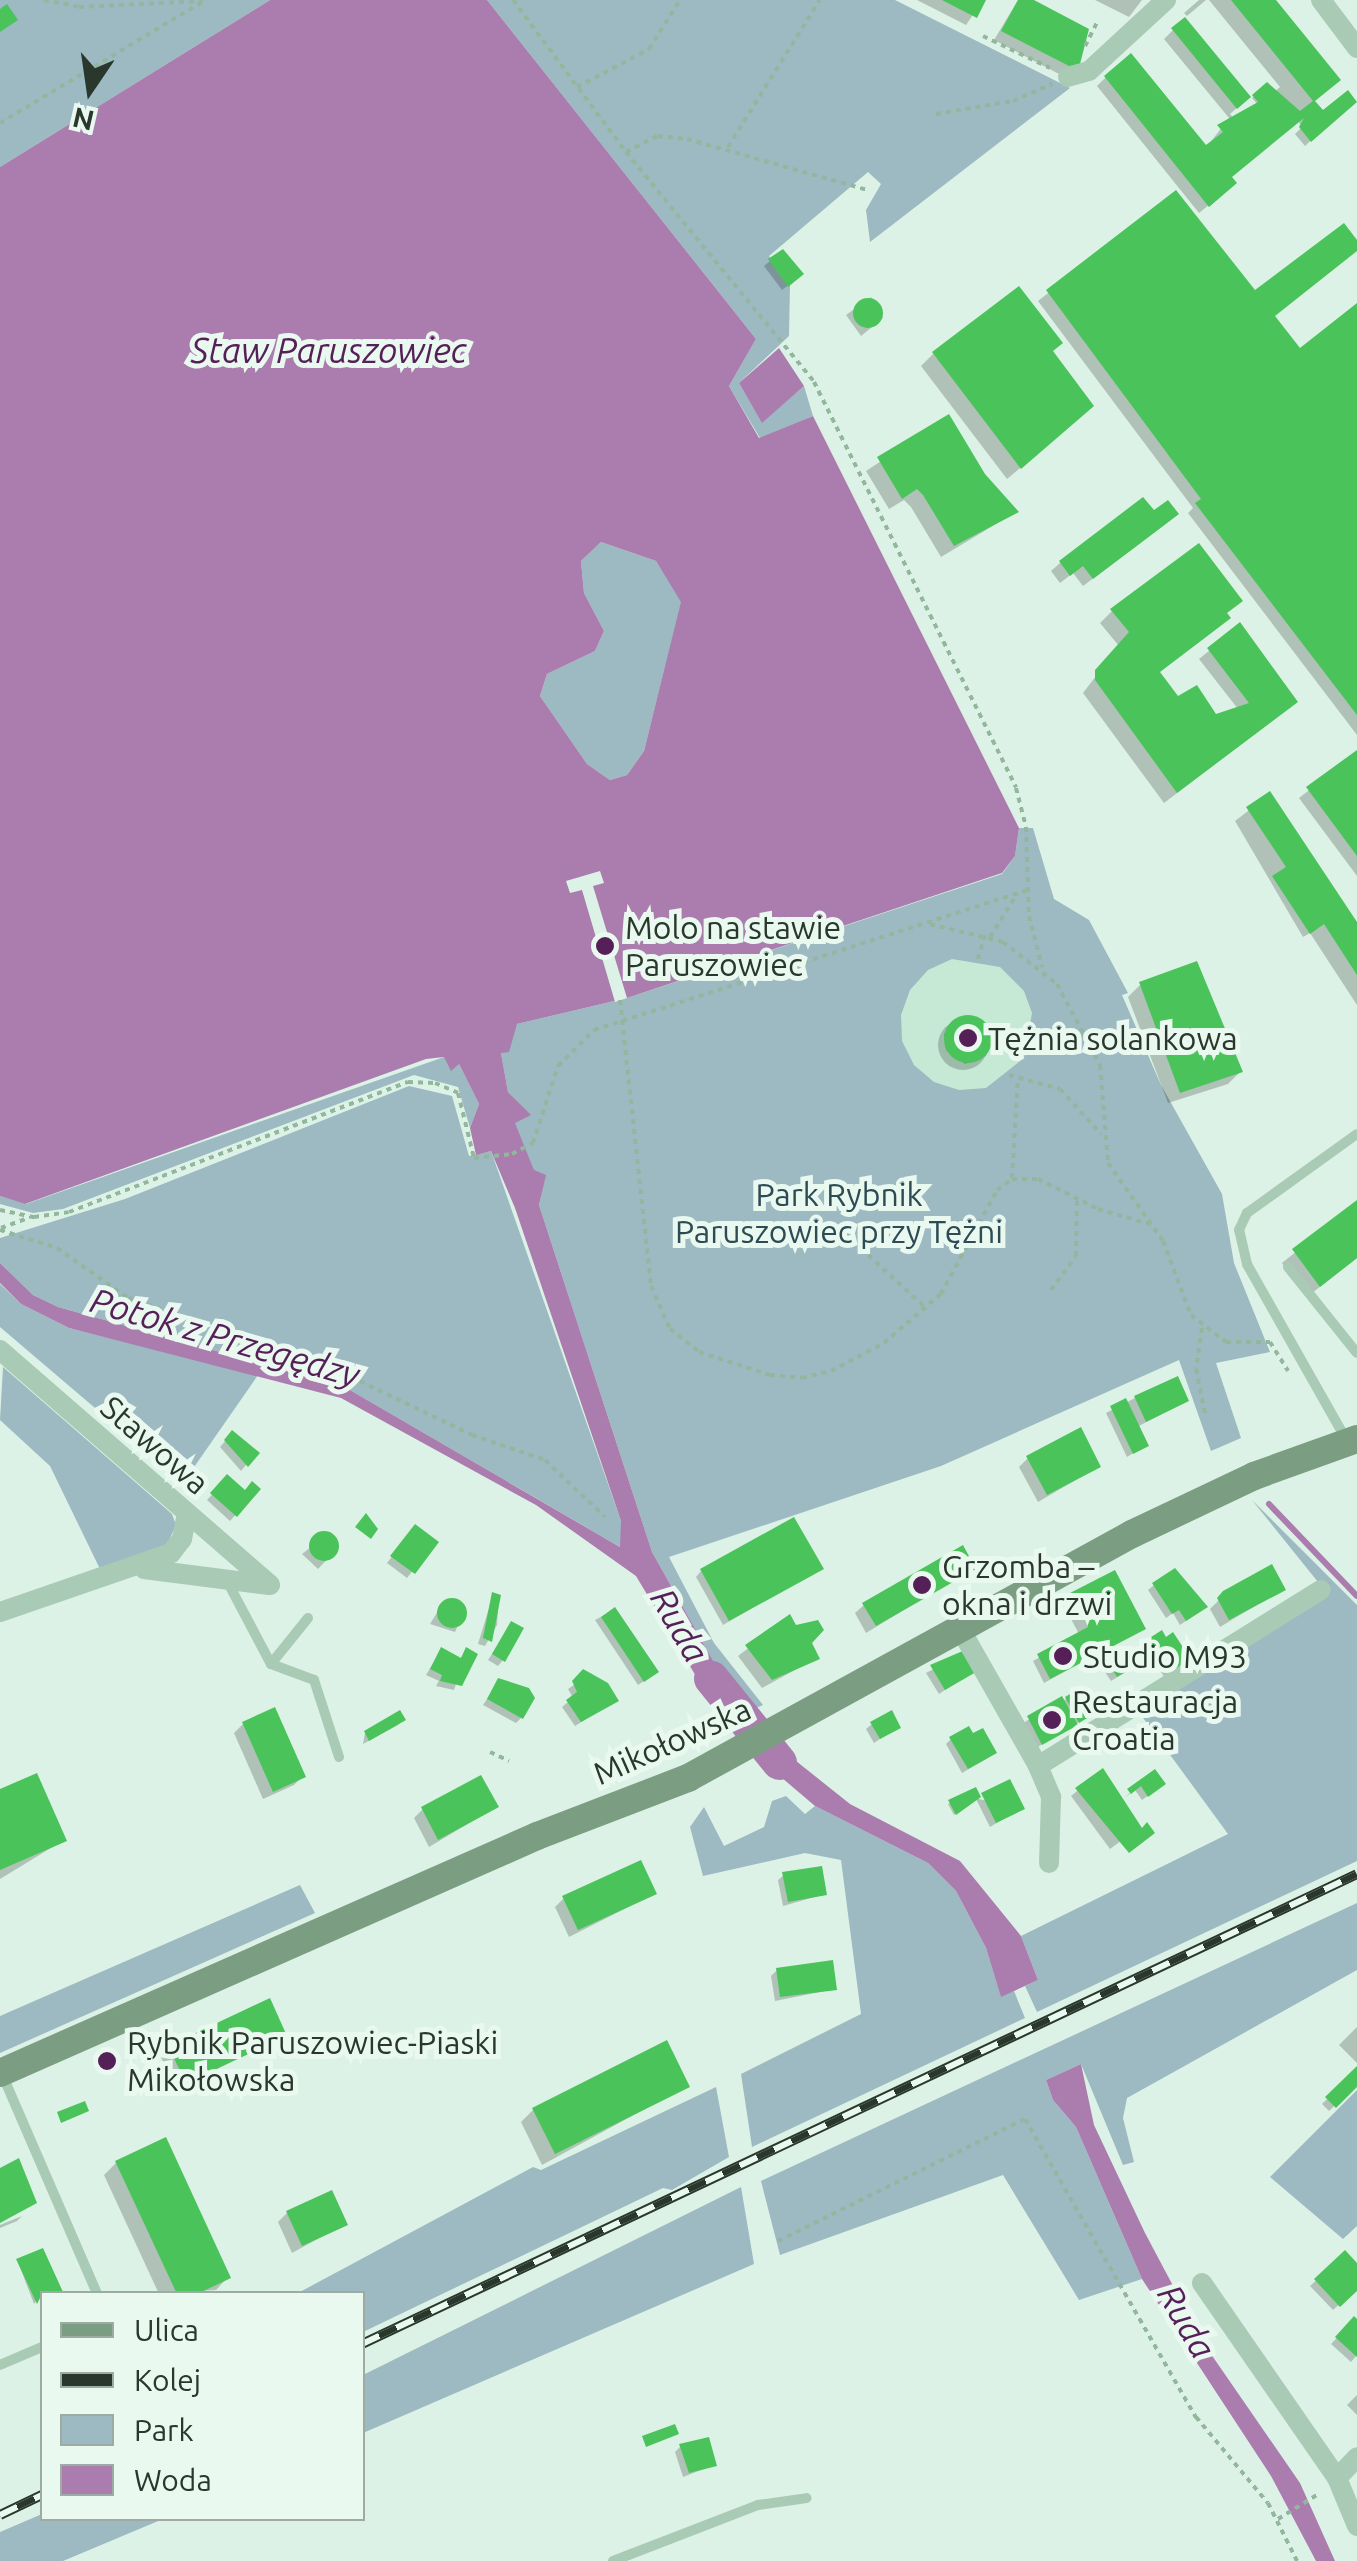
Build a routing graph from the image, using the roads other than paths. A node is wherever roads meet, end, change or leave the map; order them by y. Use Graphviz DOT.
graph roads {
  1 [pos="1166,0"];
  2 [pos="1321,0"];
  3 [pos="1357,48"];
  4 [pos="1068,77"];
  5 [pos="1357,1134"];
  6 [pos="1288,1267"];
  7 [pos="0,1350"];
  8 [pos="1357,1354"];
  9 [pos="1352,1441"];
  10 [pos="187,1512"];
  11 [pos="220,1542"];
  12 [pos="174,1561"];
  13 [pos="224,1576"];
  14 [pos="1321,1590"];
  15 [pos="0,1612"];
  16 [pos="308,1618"];
  17 [pos="958,1625"];
  18 [pos="270,1664"];
  19 [pos="339,1757"];
  20 [pos="1038,1766"];
  21 [pos="1048,1863"];
  22 [pos="1,2073"];
  23 [pos="1202,2283"];
  24 [pos="96,2291"];
  25 [pos="40,2348"];
  26 [pos="0,2365"];
  27 [pos="1357,2457"];
  28 [pos="1337,2478"];
  29 [pos="807,2498"];
  30 [pos="1357,2526"];
  31 [pos="612,2561"];
  1 -- 4 [label="street"];
  2 -- 3 [label="street"];
  5 -- 9 [label="lane"];
  6 -- 8 [label="lane"];
  7 -- 10 [label="street, Stawowa"];
  9 -- 17 [label="main road, Mikołowska"];
  10 -- 11 [label="street, Stawowa"];
  10 -- 12 [label="street"];
  11 -- 12 [label="street"];
  11 -- 13 [label="street, Stawowa"];
  12 -- 13 [label="street"];
  12 -- 15 [label="street"];
  13 -- 18 [label="lane"];
  14 -- 20 [label="street"];
  16 -- 18 [label="lane"];
  17 -- 20 [label="street"];
  17 -- 22 [label="main road, Mikołowska"];
  18 -- 19 [label="lane"];
  20 -- 21 [label="street"];
  22 -- 24 [label="lane"];
  23 -- 28 [label="street"];
  25 -- 26 [label="lane"];
  27 -- 28 [label="street"];
  28 -- 30 [label="street"];
  29 -- 31 [label="lane"];
}
